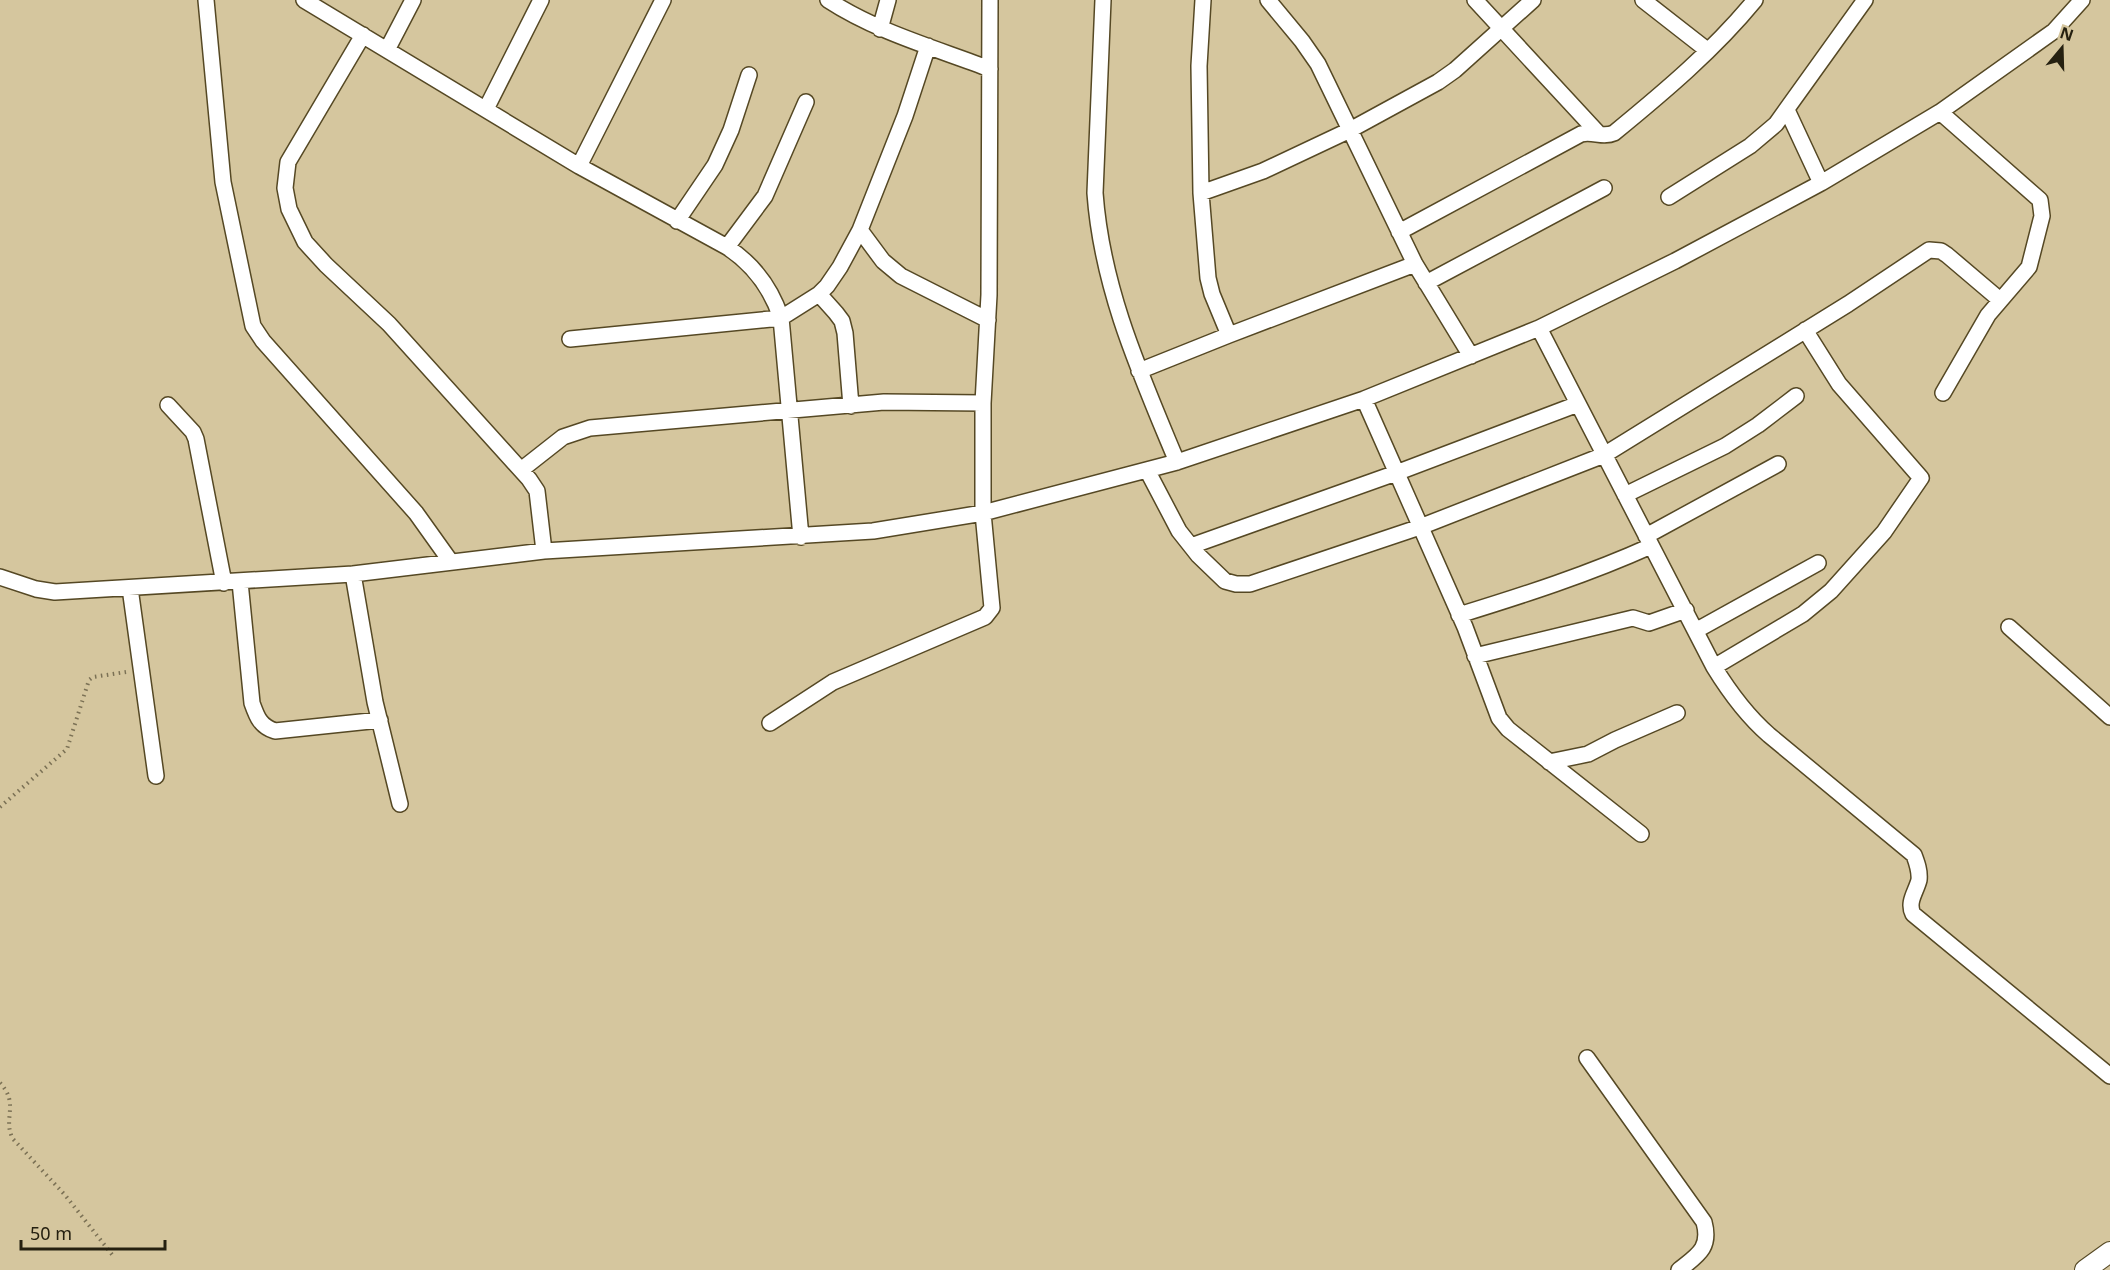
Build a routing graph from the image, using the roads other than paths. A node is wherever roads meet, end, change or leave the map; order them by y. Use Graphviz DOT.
graph roads {
  1 [pos="206,0"];
  2 [pos="304,0"];
  3 [pos="413,0"];
  4 [pos="541,0"];
  5 [pos="663,0"];
  6 [pos="828,0"];
  7 [pos="888,0"];
  8 [pos="990,0"];
  9 [pos="1103,0"];
  10 [pos="1203,0"];
  11 [pos="1268,0"];
  12 [pos="1475,0"];
  13 [pos="1533,0"];
  14 [pos="1643,0"];
  15 [pos="1755,0"];
  16 [pos="1865,0"];
  17 [pos="2082,0"];
  18 [pos="1501,27"];
  19 [pos="880,28"];
  20 [pos="363,35"];
  21 [pos="928,46"];
  22 [pos="387,50"];
  23 [pos="1707,50"];
  24 [pos="990,69"];
  25 [pos="749,75"];
  26 [pos="806,102"];
  27 [pos="486,109"];
  28 [pos="1787,110"];
  29 [pos="1940,112"];
  30 [pos="1350,130"];
  31 [pos="1599,134"];
  32 [pos="579,166"];
  33 [pos="1821,183"];
  34 [pos="1604,189"];
  35 [pos="1202,193"];
  36 [pos="1669,197"];
  37 [pos="677,220"];
  38 [pos="860,230"];
  39 [pos="1399,232"];
  40 [pos="727,247"];
  41 [pos="1415,264"];
  42 [pos="1426,284"];
  43 [pos="819,294"];
  44 [pos="2000,300"];
  45 [pos="782,318"];
  46 [pos="988,320"];
  47 [pos="1539,328"];
  48 [pos="1805,330"];
  49 [pos="1229,335"];
  50 [pos="570,339"];
  51 [pos="1472,356"];
  52 [pos="1140,371"];
  53 [pos="1943,393"];
  54 [pos="1796,396"];
  55 [pos="1364,399"];
  56 [pos="983,403"];
  57 [pos="1578,404"];
  58 [pos="168,405"];
  59 [pos="851,406"];
  60 [pos="790,410"];
  61 [pos="1604,455"];
  62 [pos="1177,462"];
  63 [pos="1778,464"];
  64 [pos="520,470"];
  65 [pos="1147,470"];
  66 [pos="1396,473"];
  67 [pos="1625,495"];
  68 [pos="983,513"];
  69 [pos="1420,527"];
  70 [pos="801,537"];
  71 [pos="1649,541"];
  72 [pos="1191,546"];
  73 [pos="544,551"];
  74 [pos="452,562"];
  75 [pos="1818,563"];
  76 [pos="353,574"];
  77 [pos="0,577"];
  78 [pos="232,582"];
  79 [pos="130,588"];
  80 [pos="1686,610"];
  81 [pos="1459,615"];
  82 [pos="2009,627"];
  83 [pos="1696,630"];
  84 [pos="1475,656"];
  85 [pos="1714,667"];
  86 [pos="1677,713"];
  87 [pos="2110,717"];
  88 [pos="380,720"];
  89 [pos="770,723"];
  90 [pos="1549,762"];
  91 [pos="156,776"];
  92 [pos="400,804"];
  93 [pos="1641,834"];
  94 [pos="1587,1058"];
  95 [pos="2110,1076"];
  96 [pos="2110,1252"];
  97 [pos="1679,1270"];
  98 [pos="2085,1270"];
  1 -- 74 [label="street"];
  2 -- 20 [label="street"];
  3 -- 22 [label="street"];
  4 -- 27 [label="street"];
  5 -- 32 [label="street"];
  6 -- 19 [label="street"];
  7 -- 19 [label="street"];
  8 -- 24 [label="street"];
  9 -- 52 [label="street"];
  10 -- 35 [label="street"];
  11 -- 30 [label="street"];
  12 -- 18 [label="street"];
  13 -- 18 [label="street"];
  14 -- 23 [label="street"];
  15 -- 23 [label="street"];
  16 -- 28 [label="street"];
  17 -- 29 [label="street"];
  18 -- 30 [label="street"];
  18 -- 31 [label="street"];
  19 -- 21 [label="street"];
  20 -- 22 [label="street"];
  20 -- 64 [label="street"];
  21 -- 24 [label="street"];
  21 -- 38 [label="street"];
  22 -- 27 [label="street"];
  23 -- 31 [label="street"];
  24 -- 46 [label="street"];
  25 -- 37 [label="street"];
  26 -- 40 [label="street"];
  27 -- 32 [label="street"];
  28 -- 33 [label="street"];
  28 -- 36 [label="street"];
  29 -- 33 [label="street"];
  29 -- 44 [label="street"];
  30 -- 35 [label="street"];
  30 -- 39 [label="street"];
  31 -- 39 [label="street"];
  32 -- 37 [label="street"];
  33 -- 47 [label="street"];
  34 -- 42 [label="street"];
  35 -- 49 [label="street"];
  37 -- 40 [label="street"];
  38 -- 43 [label="street"];
  38 -- 46 [label="street"];
  39 -- 41 [label="street"];
  40 -- 45 [label="street"];
  41 -- 42 [label="street"];
  41 -- 49 [label="street"];
  42 -- 51 [label="street"];
  43 -- 45 [label="street"];
  43 -- 59 [label="street"];
  44 -- 48 [label="street"];
  44 -- 53 [label="street"];
  45 -- 50 [label="street"];
  45 -- 60 [label="street"];
  46 -- 56 [label="street"];
  47 -- 51 [label="street"];
  47 -- 57 [label="street"];
  48 -- 61 [label="street"];
  48 -- 85 [label="street"];
  49 -- 52 [label="street"];
  51 -- 55 [label="street"];
  52 -- 62 [label="street"];
  54 -- 67 [label="street"];
  55 -- 62 [label="street"];
  55 -- 66 [label="street"];
  56 -- 59 [label="street"];
  56 -- 68 [label="street"];
  57 -- 61 [label="street"];
  57 -- 66 [label="street"];
  58 -- 78 [label="street"];
  59 -- 60 [label="street"];
  60 -- 64 [label="street"];
  60 -- 70 [label="street"];
  61 -- 67 [label="street"];
  61 -- 69 [label="street"];
  62 -- 65 [label="street"];
  63 -- 71 [label="street"];
  64 -- 73 [label="street"];
  65 -- 68 [label="street"];
  65 -- 72 [label="street"];
  66 -- 69 [label="street"];
  66 -- 72 [label="street"];
  67 -- 71 [label="street"];
  68 -- 70 [label="street"];
  68 -- 89 [label="street"];
  69 -- 72 [label="street"];
  69 -- 81 [label="street"];
  70 -- 73 [label="street"];
  71 -- 80 [label="street"];
  71 -- 81 [label="street"];
  73 -- 74 [label="street"];
  74 -- 76 [label="street"];
  75 -- 83 [label="street"];
  76 -- 78 [label="street"];
  76 -- 88 [label="street"];
  77 -- 79 [label="street"];
  78 -- 79 [label="street"];
  78 -- 88 [label="street"];
  79 -- 91 [label="street"];
  80 -- 83 [label="street"];
  80 -- 84 [label="street"];
  81 -- 84 [label="street"];
  82 -- 87 [label="street"];
  83 -- 85 [label="street"];
  84 -- 90 [label="street"];
  85 -- 95 [label="street"];
  86 -- 90 [label="street"];
  88 -- 92 [label="street"];
  90 -- 93 [label="street"];
  94 -- 97 [label="street"];
  96 -- 98 [label="street"];
}
